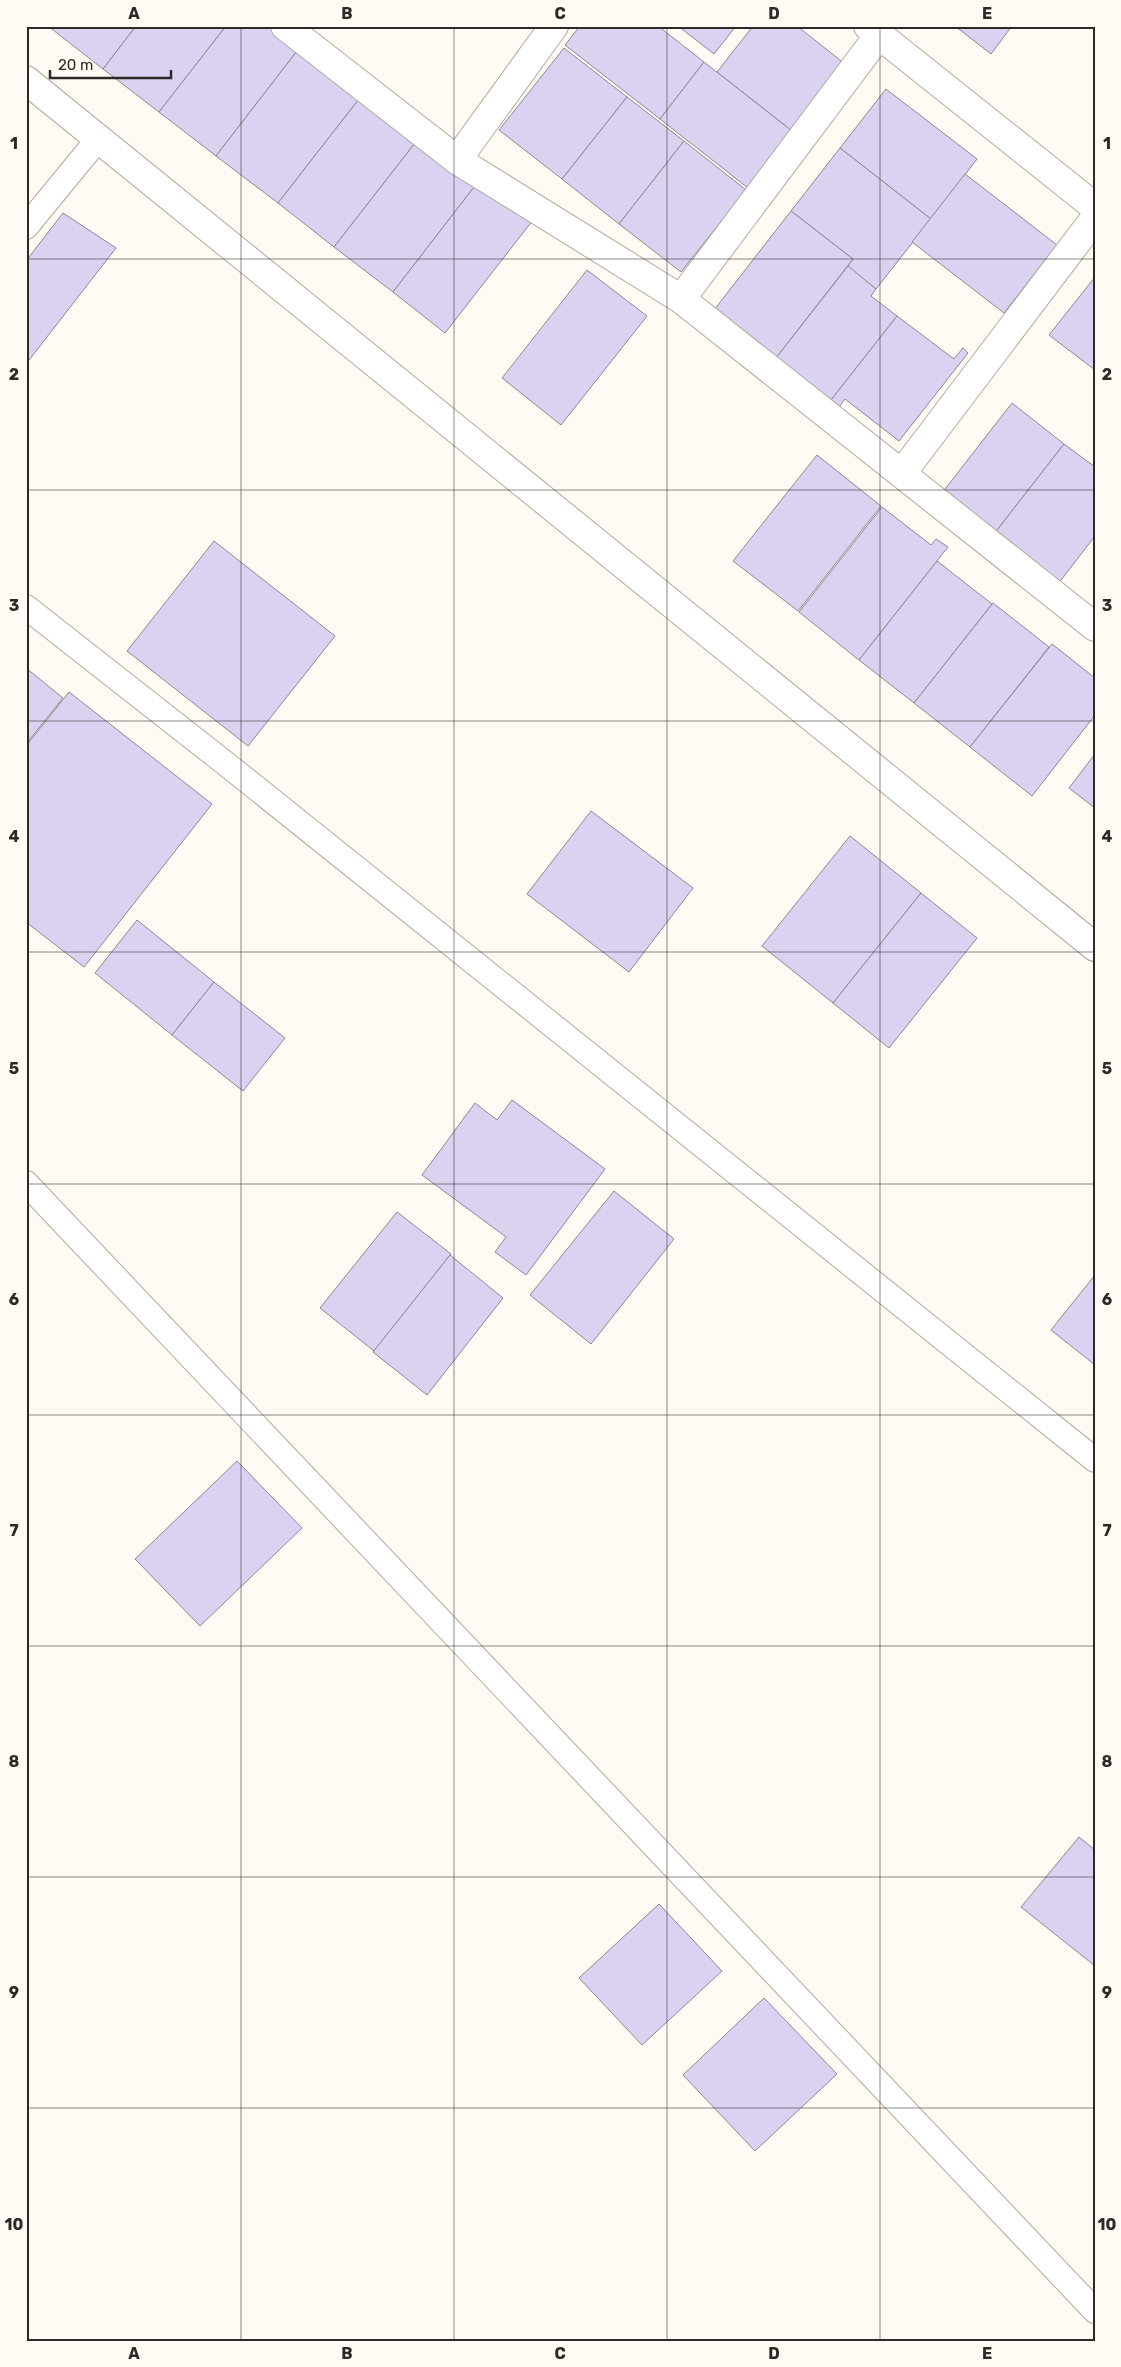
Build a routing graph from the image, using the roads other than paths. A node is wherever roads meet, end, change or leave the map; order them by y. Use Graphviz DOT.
graph roads {
  1 [pos="285,26"];
  2 [pos="554,26"];
  3 [pos="874,31"];
  4 [pos="26,80"];
  5 [pos="99,138"];
  6 [pos="457,160"];
  7 [pos="1095,207"];
  8 [pos="1095,218"];
  9 [pos="26,227"];
  10 [pos="681,299"];
  11 [pos="902,473"];
  12 [pos="26,607"];
  13 [pos="1095,626"];
  14 [pos="1095,947"];
  15 [pos="26,1183"];
  16 [pos="1095,1460"];
  17 [pos="1095,2311"];
  1 -- 6 [label="street"];
  2 -- 6 [label="street"];
  3 -- 7 [label="street"];
  3 -- 10 [label="street"];
  4 -- 5 [label="street"];
  5 -- 9 [label="lane"];
  5 -- 14 [label="street"];
  6 -- 10 [label="street"];
  8 -- 11 [label="street"];
  10 -- 11 [label="street"];
  11 -- 13 [label="street"];
  12 -- 16 [label="lane"];
  15 -- 17 [label="lane"];
}
